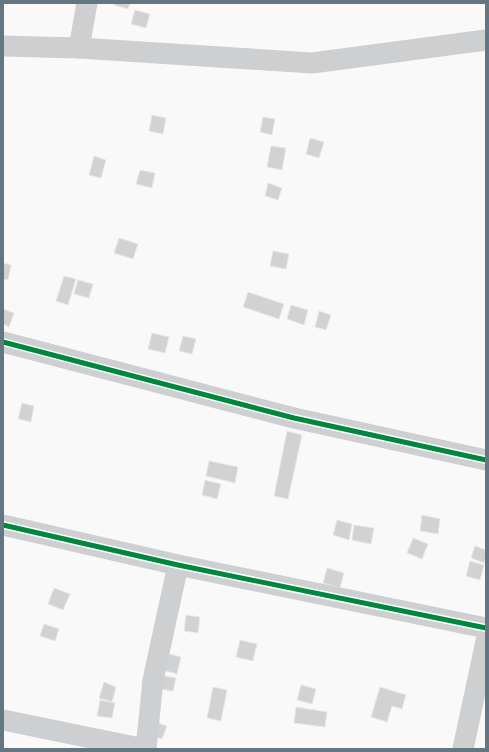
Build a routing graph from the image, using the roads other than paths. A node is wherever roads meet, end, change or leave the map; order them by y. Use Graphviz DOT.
graph roads {
  1 [pos="87,3"];
  2 [pos="486,40"];
  3 [pos="3,46"];
  4 [pos="79,48"];
  5 [pos="3,342"];
  6 [pos="486,460"];
  7 [pos="3,525"];
  8 [pos="178,565"];
  9 [pos="486,628"];
  10 [pos="486,641"];
  11 [pos="3,720"];
  12 [pos="146,749"];
  13 [pos="463,749"];
  1 -- 4 [label="street"];
  2 -- 4 [label="street"];
  3 -- 4 [label="street"];
  5 -- 6 [label="street"];
  7 -- 8 [label="street"];
  8 -- 9 [label="street"];
  8 -- 12 [label="street"];
  10 -- 13 [label="street"];
  11 -- 12 [label="street"];
}
